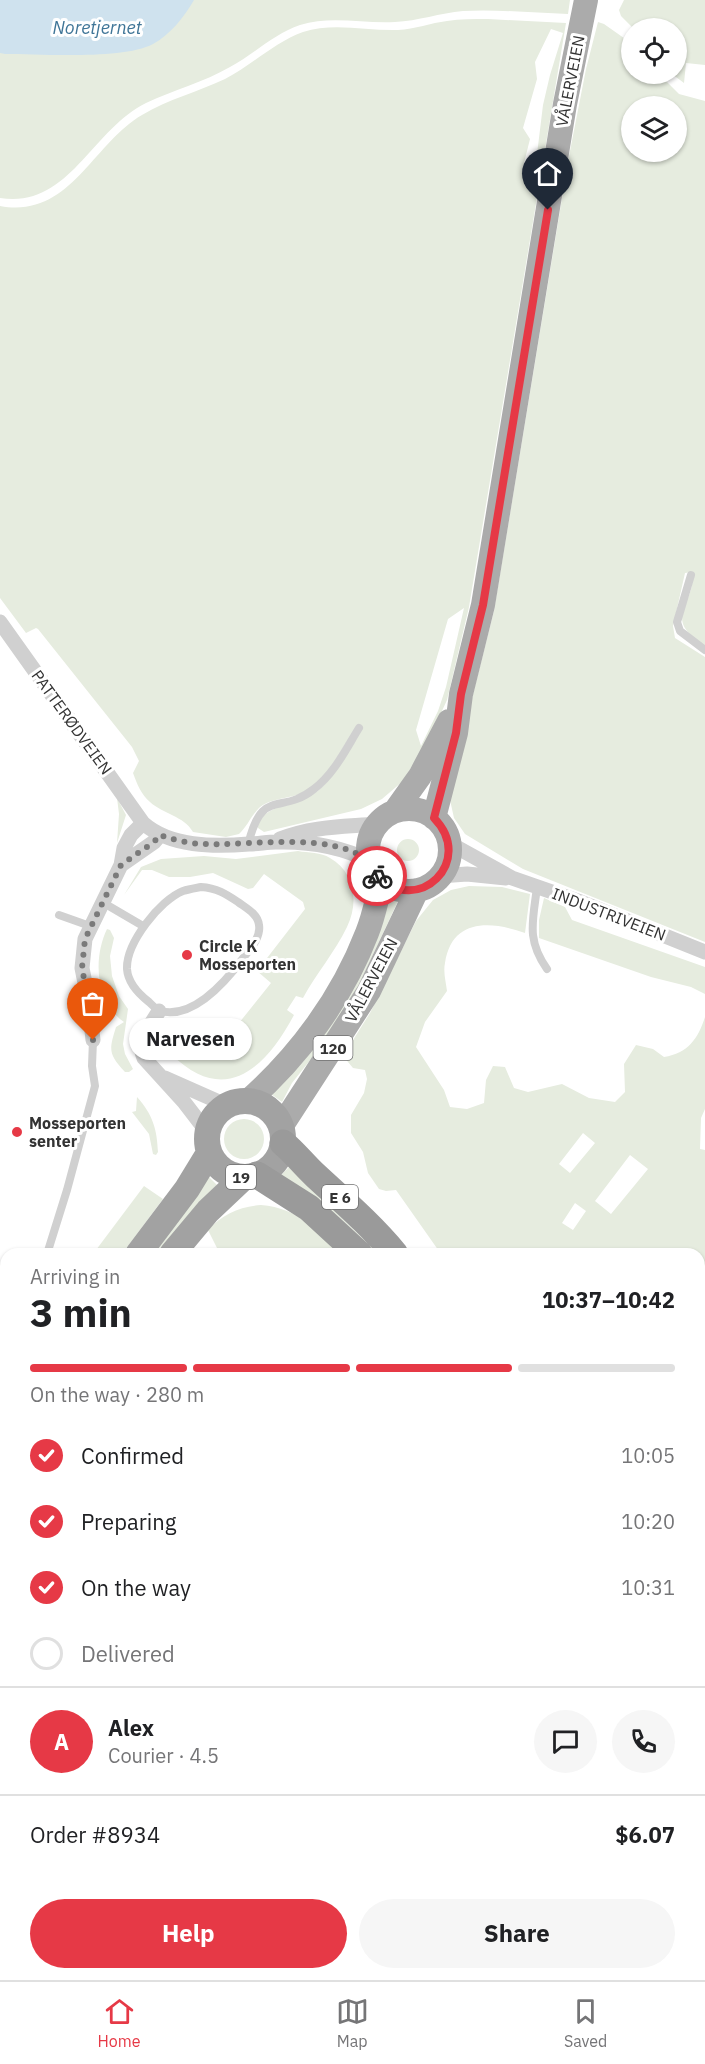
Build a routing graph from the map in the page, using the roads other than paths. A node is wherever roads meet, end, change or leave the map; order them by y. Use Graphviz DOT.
graph roads {
  1 [pos="586,0"];
  2 [pos="691,575"];
  3 [pos="0,622"];
  4 [pos="705,650"];
  5 [pos="461,694"];
  6 [pos="359,729"];
  7 [pos="386,818"];
  8 [pos="434,818"];
  9 [pos="143,823"];
  10 [pos="160,835"];
  11 [pos="274,842"];
  12 [pos="449,843"];
  13 [pos="248,844"];
  14 [pos="121,865"];
  15 [pos="376,871"];
  16 [pos="440,876"];
  17 [pos="512,878"];
  18 [pos="537,887"];
  19 [pos="417,890"];
  20 [pos="102,902"];
  21 [pos="59,915"];
  22 [pos="90,926"];
  23 [pos="144,926"];
  24 [pos="705,952"];
  25 [pos="547,969"];
  26 [pos="159,1011"];
  27 [pos="93,1040"];
  28 [pos="162,1077"];
  29 [pos="237,1103"];
  30 [pos="282,1135"];
  31 [pos="208,1142"];
  32 [pos="250,1176"];
  33 [pos="49,1248"];
  34 [pos="143,1248"];
  35 [pos="177,1248"];
  36 [pos="352,1248"];
  37 [pos="390,1248"];
  1 -- 5 [label="main road, VÅLERVEIEN / 120"];
  2 -- 4 [label="lane"];
  3 -- 9 [label="street, PATTERØDVEIEN"];
  5 -- 7 [label="main road, VÅLERVEIEN / 120"];
  5 -- 8 [label="main road, VÅLERVEIEN / 120"];
  6 -- 13 [label="lane"];
  7 -- 8 [label="main road"];
  7 -- 11 [label="street, PATTERØDVEIEN"];
  7 -- 15 [label="main road, 120"];
  8 -- 12 [label="main road"];
  9 -- 10 [label="street, PATTERØDVEIEN"];
  9 -- 14 [label="street"];
  10 -- 13 [label="street, PATTERØDVEIEN"];
  10 -- 14 [label="street"];
  11 -- 13 [label="street, PATTERØDVEIEN"];
  11 -- 15 [label="street, PATTERØDVEIEN"];
  12 -- 16 [label="main road"];
  12 -- 17 [label="street, INDUSTRIVEIEN"];
  14 -- 20 [label="street"];
  15 -- 19 [label="main road"];
  15 -- 29 [label="main road, VÅLERVEIEN / 120"];
  16 -- 17 [label="street, INDUSTRIVEIEN"];
  16 -- 19 [label="main road"];
  17 -- 18 [label="street, INDUSTRIVEIEN"];
  18 -- 24 [label="street, INDUSTRIVEIEN"];
  18 -- 25 [label="lane"];
  19 -- 30 [label="main road, VÅLERVEIEN / 120"];
  20 -- 22 [label="street"];
  20 -- 23 [label="lane"];
  21 -- 22 [label="lane"];
  22 -- 27 [label="street"];
  23 -- 26 [label="lane"];
  23 -- 26 [label="lane"];
  26 -- 28 [label="street"];
  27 -- 33 [label="lane"];
  28 -- 29 [label="street"];
  28 -- 31 [label="street"];
  29 -- 30 [label="highway"];
  29 -- 31 [label="highway, 19"];
  30 -- 32 [label="highway, 19"];
  30 -- 37 [label="highway, E 6"];
  31 -- 32 [label="highway, 19"];
  31 -- 34 [label="highway, 19"];
  32 -- 35 [label="highway, 19"];
  32 -- 36 [label="highway, E 6"];
}
